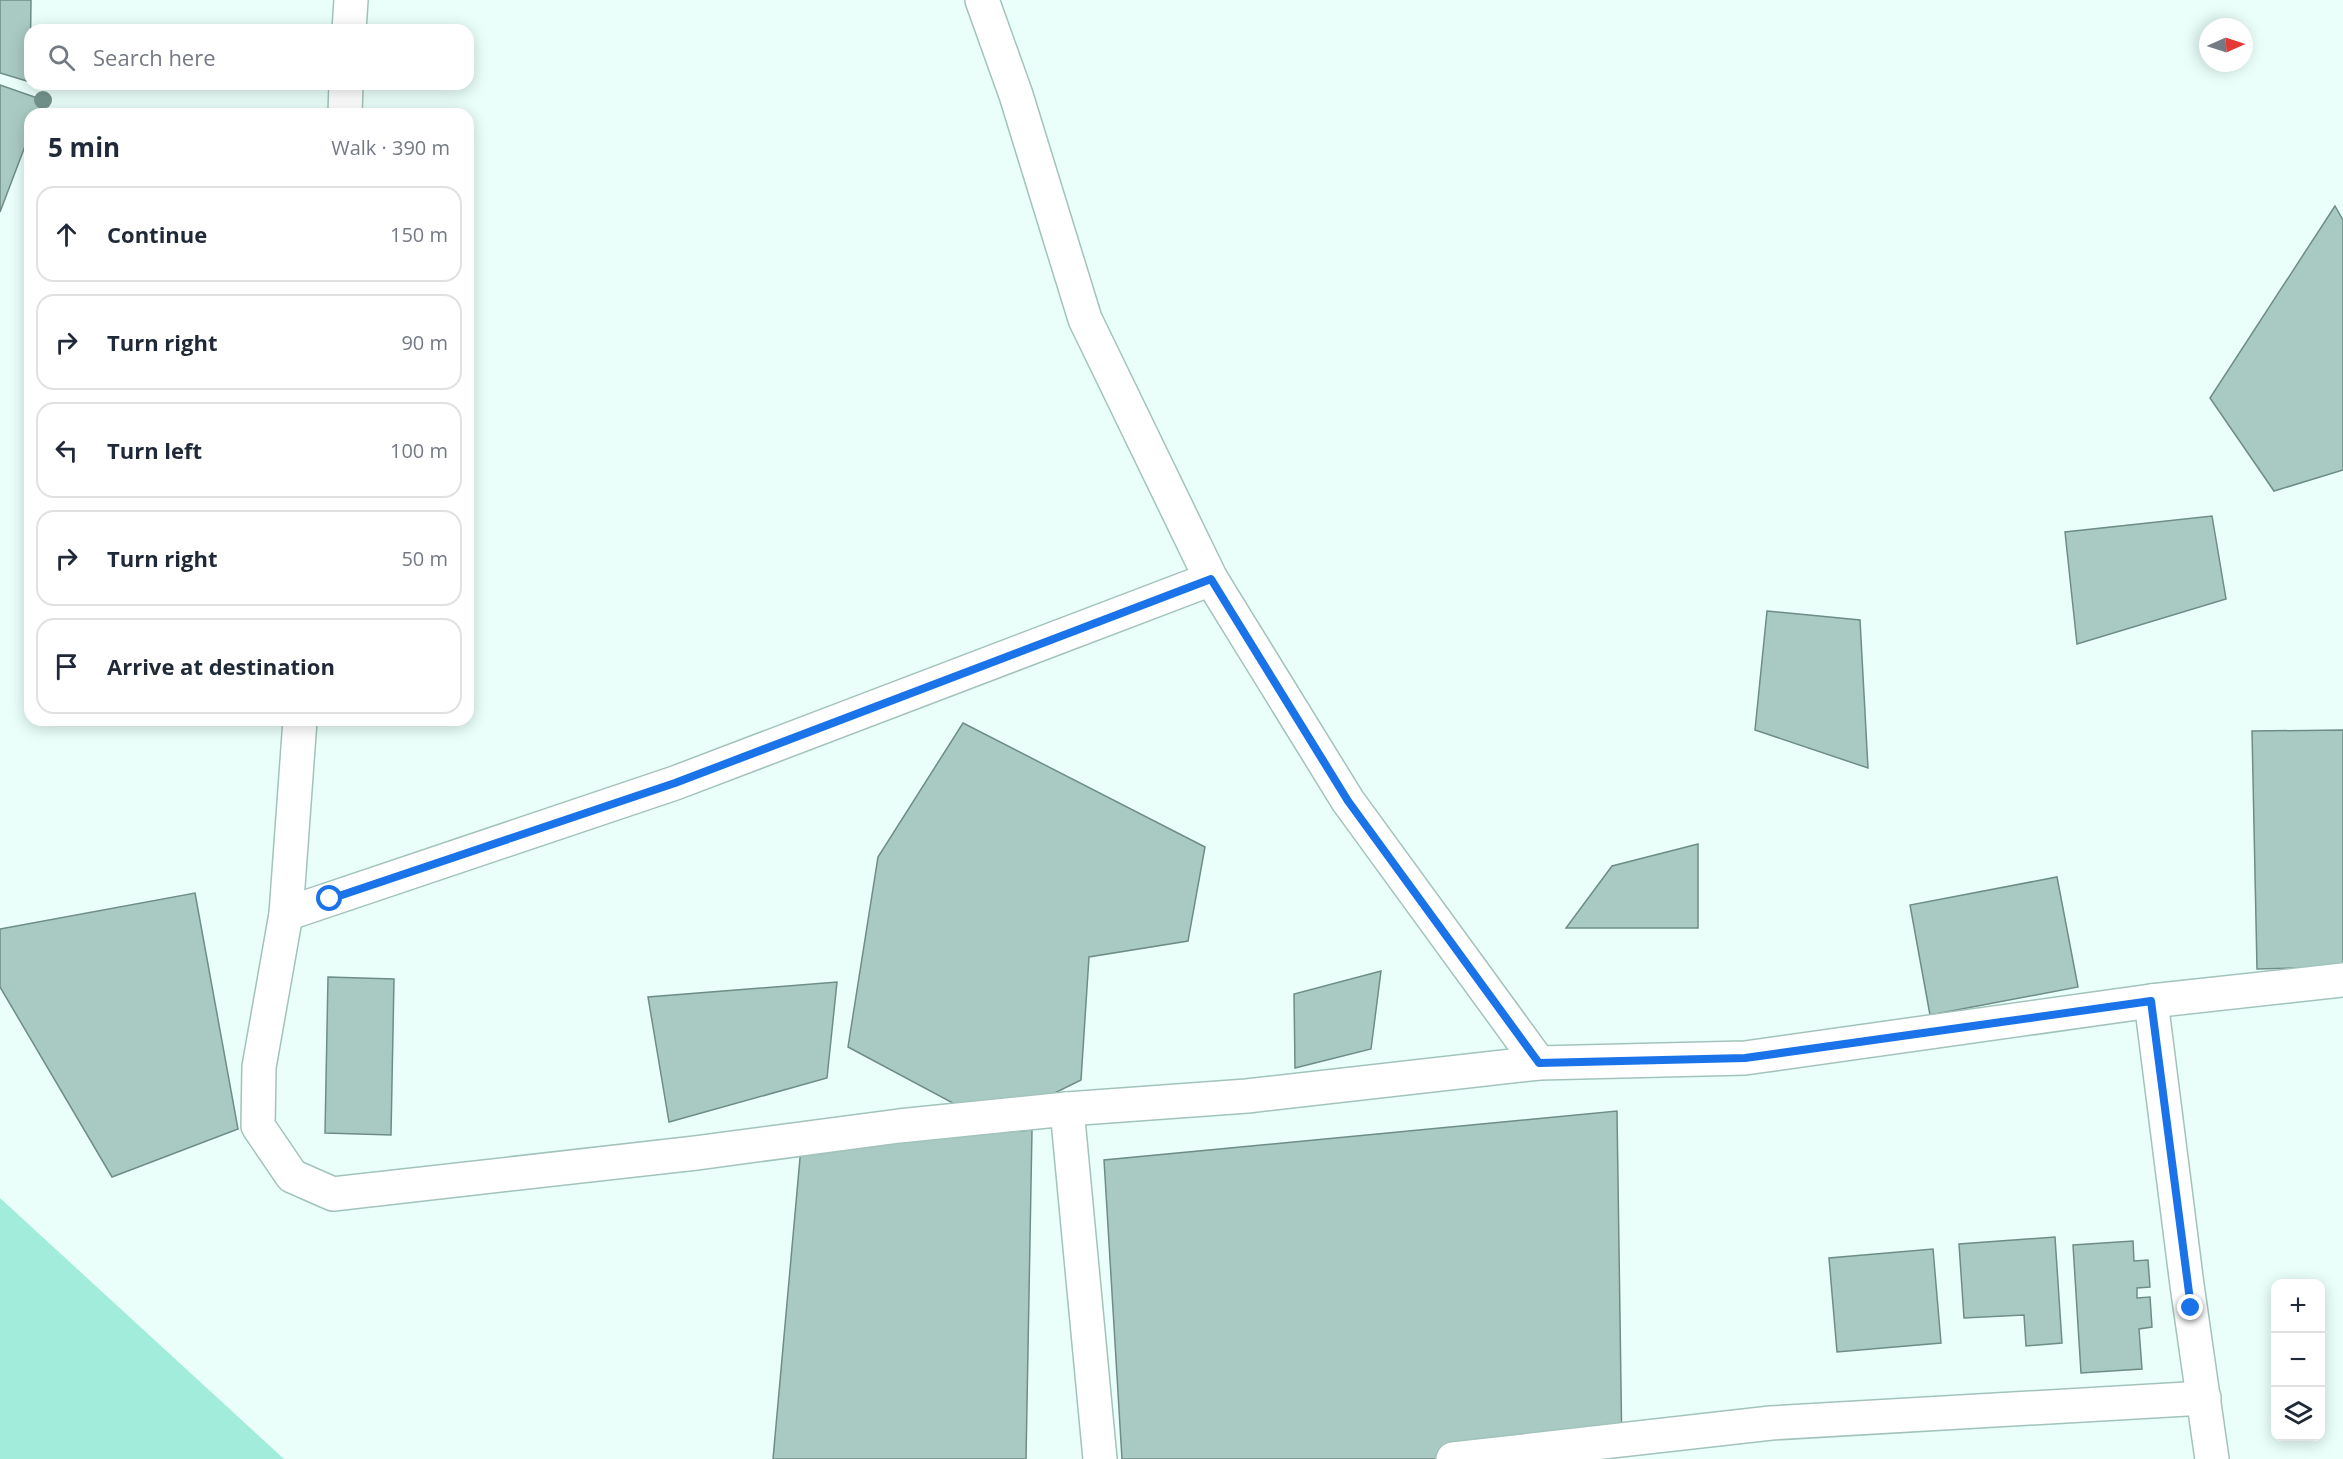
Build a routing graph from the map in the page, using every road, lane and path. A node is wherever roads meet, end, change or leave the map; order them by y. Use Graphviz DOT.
graph roads {
  1 [pos="351,0"];
  2 [pos="982,0"];
  3 [pos="349,24"];
  4 [pos="346,90"];
  5 [pos="345,108"];
  6 [pos="1211,579"];
  7 [pos="300,726"];
  8 [pos="286,914"];
  9 [pos="2343,980"];
  10 [pos="2151,1001"];
  11 [pos="1539,1063"];
  12 [pos="1067,1109"];
  13 [pos="2204,1398"];
  14 [pos="1100,1459"];
  15 [pos="1453,1459"];
  16 [pos="2212,1459"];
  1 -- 3 [label="street"];
  2 -- 6 [label="street"];
  4 -- 5 [label="street"];
  6 -- 8 [label="street"];
  6 -- 11 [label="street"];
  7 -- 8 [label="street"];
  8 -- 12 [label="street"];
  9 -- 10 [label="street"];
  10 -- 11 [label="street"];
  10 -- 13 [label="street"];
  11 -- 12 [label="street"];
  12 -- 14 [label="street"];
  13 -- 15 [label="street"];
  13 -- 16 [label="street"];
}
